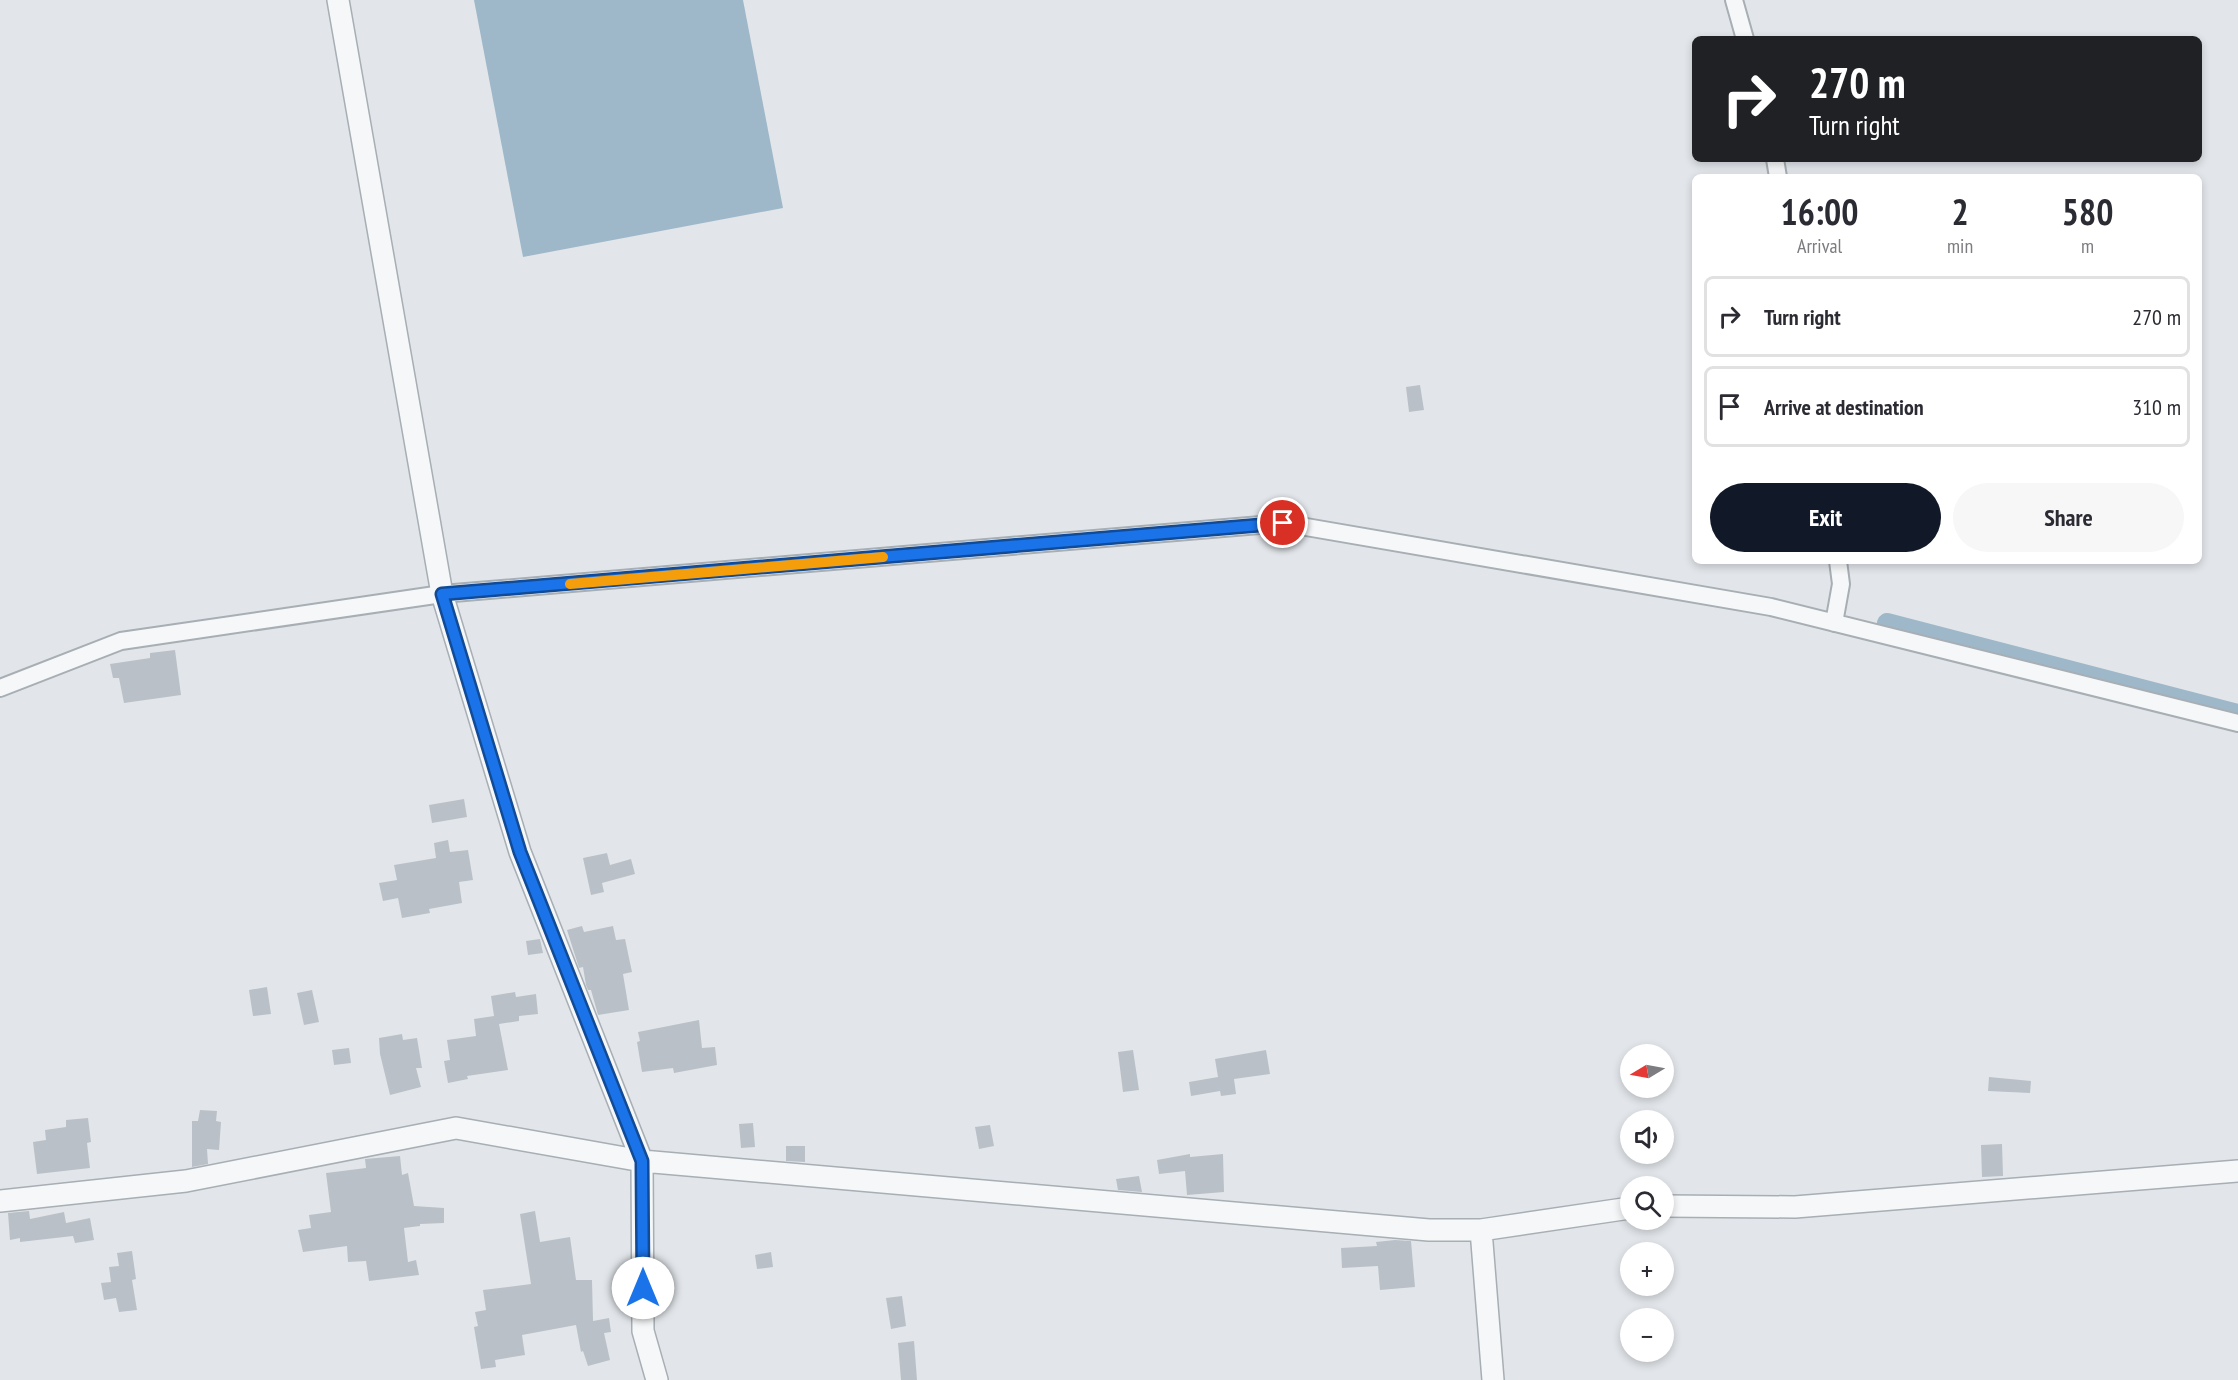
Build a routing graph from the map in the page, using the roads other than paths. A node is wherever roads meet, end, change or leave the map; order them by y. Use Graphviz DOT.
graph roads {
  1 [pos="338,0"];
  2 [pos="1734,0"];
  3 [pos="1744,36"];
  4 [pos="1838,564"];
  5 [pos="442,594"];
  6 [pos="1834,623"];
  7 [pos="0,688"];
  8 [pos="2238,723"];
  9 [pos="642,1161"];
  10 [pos="2238,1171"];
  11 [pos="0,1201"];
  12 [pos="1674,1206"];
  13 [pos="1620,1209"];
  14 [pos="1481,1230"];
  15 [pos="657,1380"];
  16 [pos="1494,1380"];
  1 -- 5 [label="street"];
  2 -- 3 [label="street"];
  4 -- 6 [label="street"];
  5 -- 6 [label="street"];
  5 -- 7 [label="street"];
  5 -- 9 [label="street"];
  6 -- 8 [label="street"];
  9 -- 11 [label="street"];
  9 -- 14 [label="street"];
  9 -- 15 [label="street"];
  10 -- 12 [label="street"];
  13 -- 14 [label="street"];
  14 -- 16 [label="street"];
}
